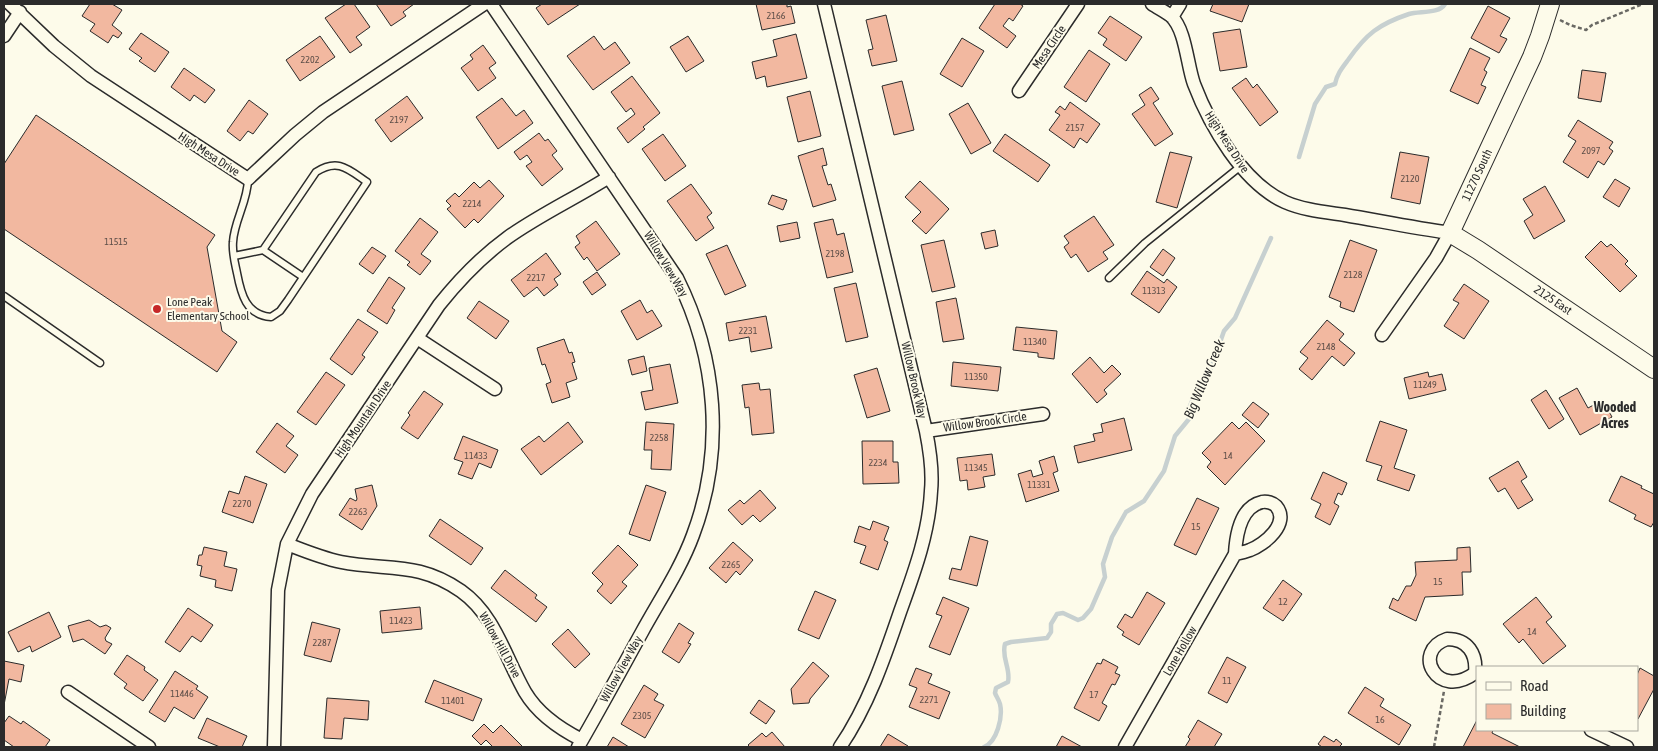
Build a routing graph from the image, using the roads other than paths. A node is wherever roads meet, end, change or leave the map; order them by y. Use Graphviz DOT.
graph roads {
  1 [pos="484,4"];
  2 [pos="491,4"];
  3 [pos="824,4"];
  4 [pos="1078,4"];
  5 [pos="1152,4"];
  6 [pos="1180,4"];
  7 [pos="15,8"];
  8 [pos="1549,8"];
  9 [pos="1172,17"];
  10 [pos="4,36"];
  11 [pos="1019,91"];
  12 [pos="1240,166"];
  13 [pos="609,177"];
  14 [pos="248,179"];
  15 [pos="1450,233"];
  16 [pos="263,250"];
  17 [pos="234,256"];
  18 [pos="303,277"];
  19 [pos="1109,278"];
  20 [pos="4,296"];
  21 [pos="1382,335"];
  22 [pos="418,338"];
  23 [pos="100,362"];
  24 [pos="1654,368"];
  25 [pos="495,388"];
  26 [pos="1043,414"];
  27 [pos="926,431"];
  28 [pos="287,544"];
  29 [pos="1235,554"];
  30 [pos="1476,674"];
  31 [pos="68,692"];
  32 [pos="1593,731"];
  33 [pos="580,744"];
  34 [pos="149,747"];
  35 [pos="274,747"];
  36 [pos="840,747"];
  37 [pos="1125,747"];
  38 [pos="1627,747"];
  1 -- 14 [label="street, High Mesa Drive"];
  2 -- 13 [label="street, Willow View Way"];
  3 -- 27 [label="street, Willow Brook Way"];
  4 -- 11 [label="street, Mesa Circle"];
  5 -- 9 [label="street"];
  6 -- 9 [label="street"];
  7 -- 10 [label="street"];
  7 -- 14 [label="street, High Mesa Drive"];
  8 -- 15 [label="street, 11270 South"];
  9 -- 12 [label="street, High Mesa Drive"];
  12 -- 15 [label="street, High Mesa Drive"];
  12 -- 19 [label="lane"];
  13 -- 22 [label="street, High Mountain Drive"];
  13 -- 33 [label="street, Willow View Way"];
  14 -- 17 [label="lane"];
  15 -- 21 [label="street, 11270 South"];
  15 -- 24 [label="street, 2125 East"];
  16 -- 17 [label="lane"];
  16 -- 18 [label="lane"];
  16 -- 18 [label="lane"];
  17 -- 18 [label="lane"];
  20 -- 23 [label="lane"];
  22 -- 25 [label="street"];
  22 -- 28 [label="street, High Mountain Drive"];
  26 -- 27 [label="street, Willow Brook Circle"];
  27 -- 36 [label="street, Willow Brook Way"];
  28 -- 33 [label="street, Willow Hill Drive"];
  28 -- 35 [label="street, High Mountain Drive"];
  29 -- 37 [label="street, Lone Hollow"];
  30 -- 30 [label="street"];
  31 -- 34 [label="street"];
  32 -- 38 [label="street"];
}
